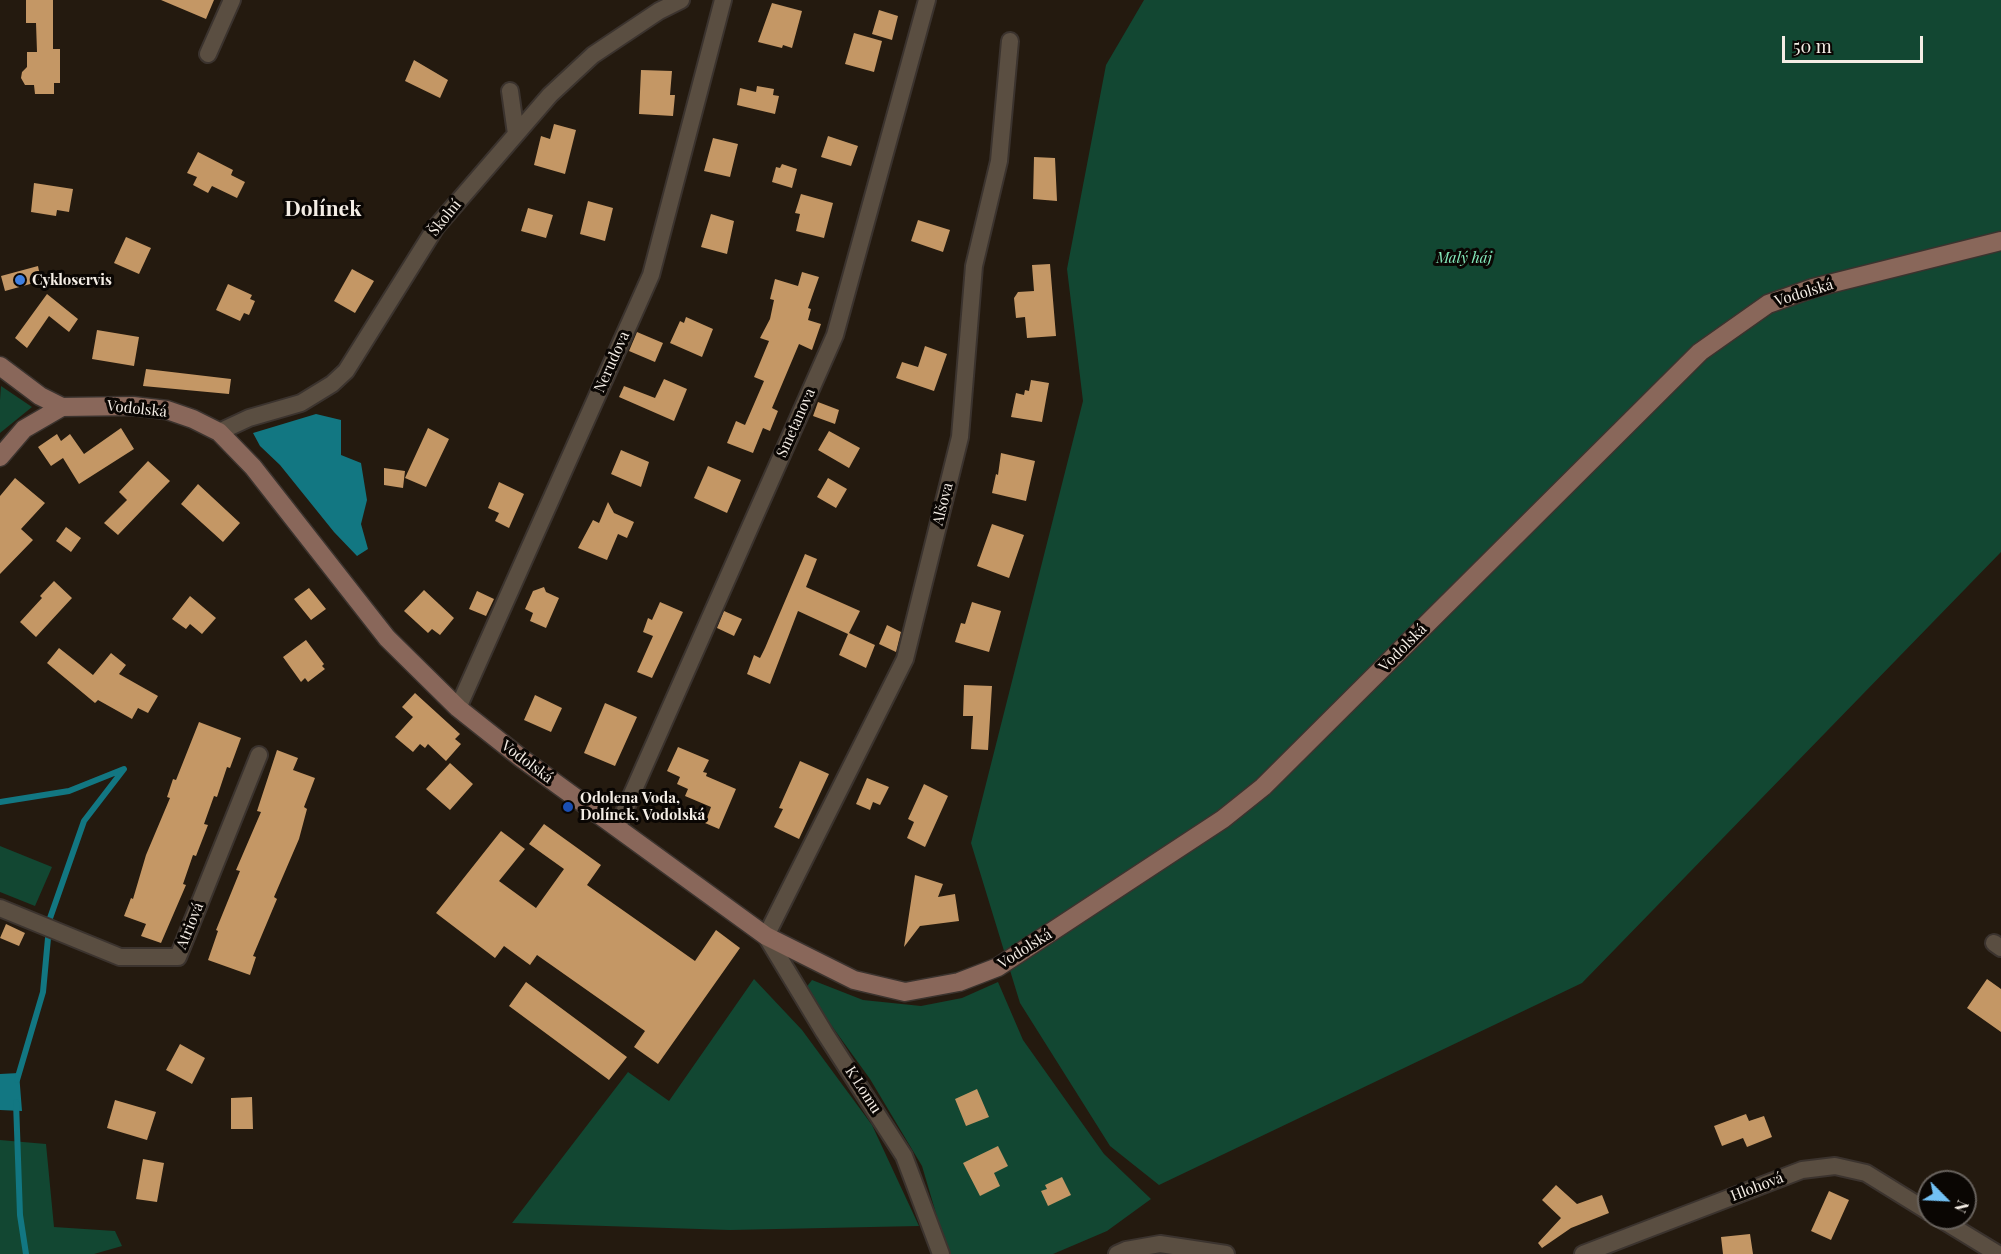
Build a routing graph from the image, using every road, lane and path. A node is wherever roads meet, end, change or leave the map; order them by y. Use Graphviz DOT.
graph roads {
  1 [pos="232,0"];
  2 [pos="681,0"];
  3 [pos="723,0"];
  4 [pos="927,0"];
  5 [pos="1010,41"];
  6 [pos="208,54"];
  7 [pos="510,91"];
  8 [pos="516,134"];
  9 [pos="2001,241"];
  10 [pos="0,366"];
  11 [pos="62,407"];
  12 [pos="219,432"];
  13 [pos="0,457"];
  14 [pos="458,708"];
  15 [pos="259,755"];
  16 [pos="617,828"];
  17 [pos="0,908"];
  18 [pos="766,936"];
  19 [pos="1917,1205"];
  20 [pos="1959,1230"];
  21 [pos="941,1254"];
  22 [pos="1117,1254"];
  23 [pos="1226,1254"];
  24 [pos="1583,1254"];
  25 [pos="1998,1254"];
  1 -- 6 [label="street"];
  2 -- 8 [label="street, Školní"];
  3 -- 14 [label="street, Nerudova"];
  4 -- 16 [label="street, Smetanova"];
  5 -- 18 [label="street, Alšova"];
  7 -- 8 [label="street"];
  8 -- 12 [label="street, Školní"];
  9 -- 18 [label="street, Vodolská"];
  10 -- 11 [label="street, Vodolská"];
  11 -- 12 [label="street, Vodolská"];
  11 -- 13 [label="street"];
  12 -- 14 [label="street, Vodolská"];
  14 -- 16 [label="street, Vodolská"];
  15 -- 17 [label="street, Atriová"];
  16 -- 18 [label="street, Vodolská"];
  18 -- 21 [label="street, K Lomu"];
  19 -- 24 [label="street, Hlohová"];
  20 -- 25 [label="street"];
  22 -- 23 [label="street"];
}
